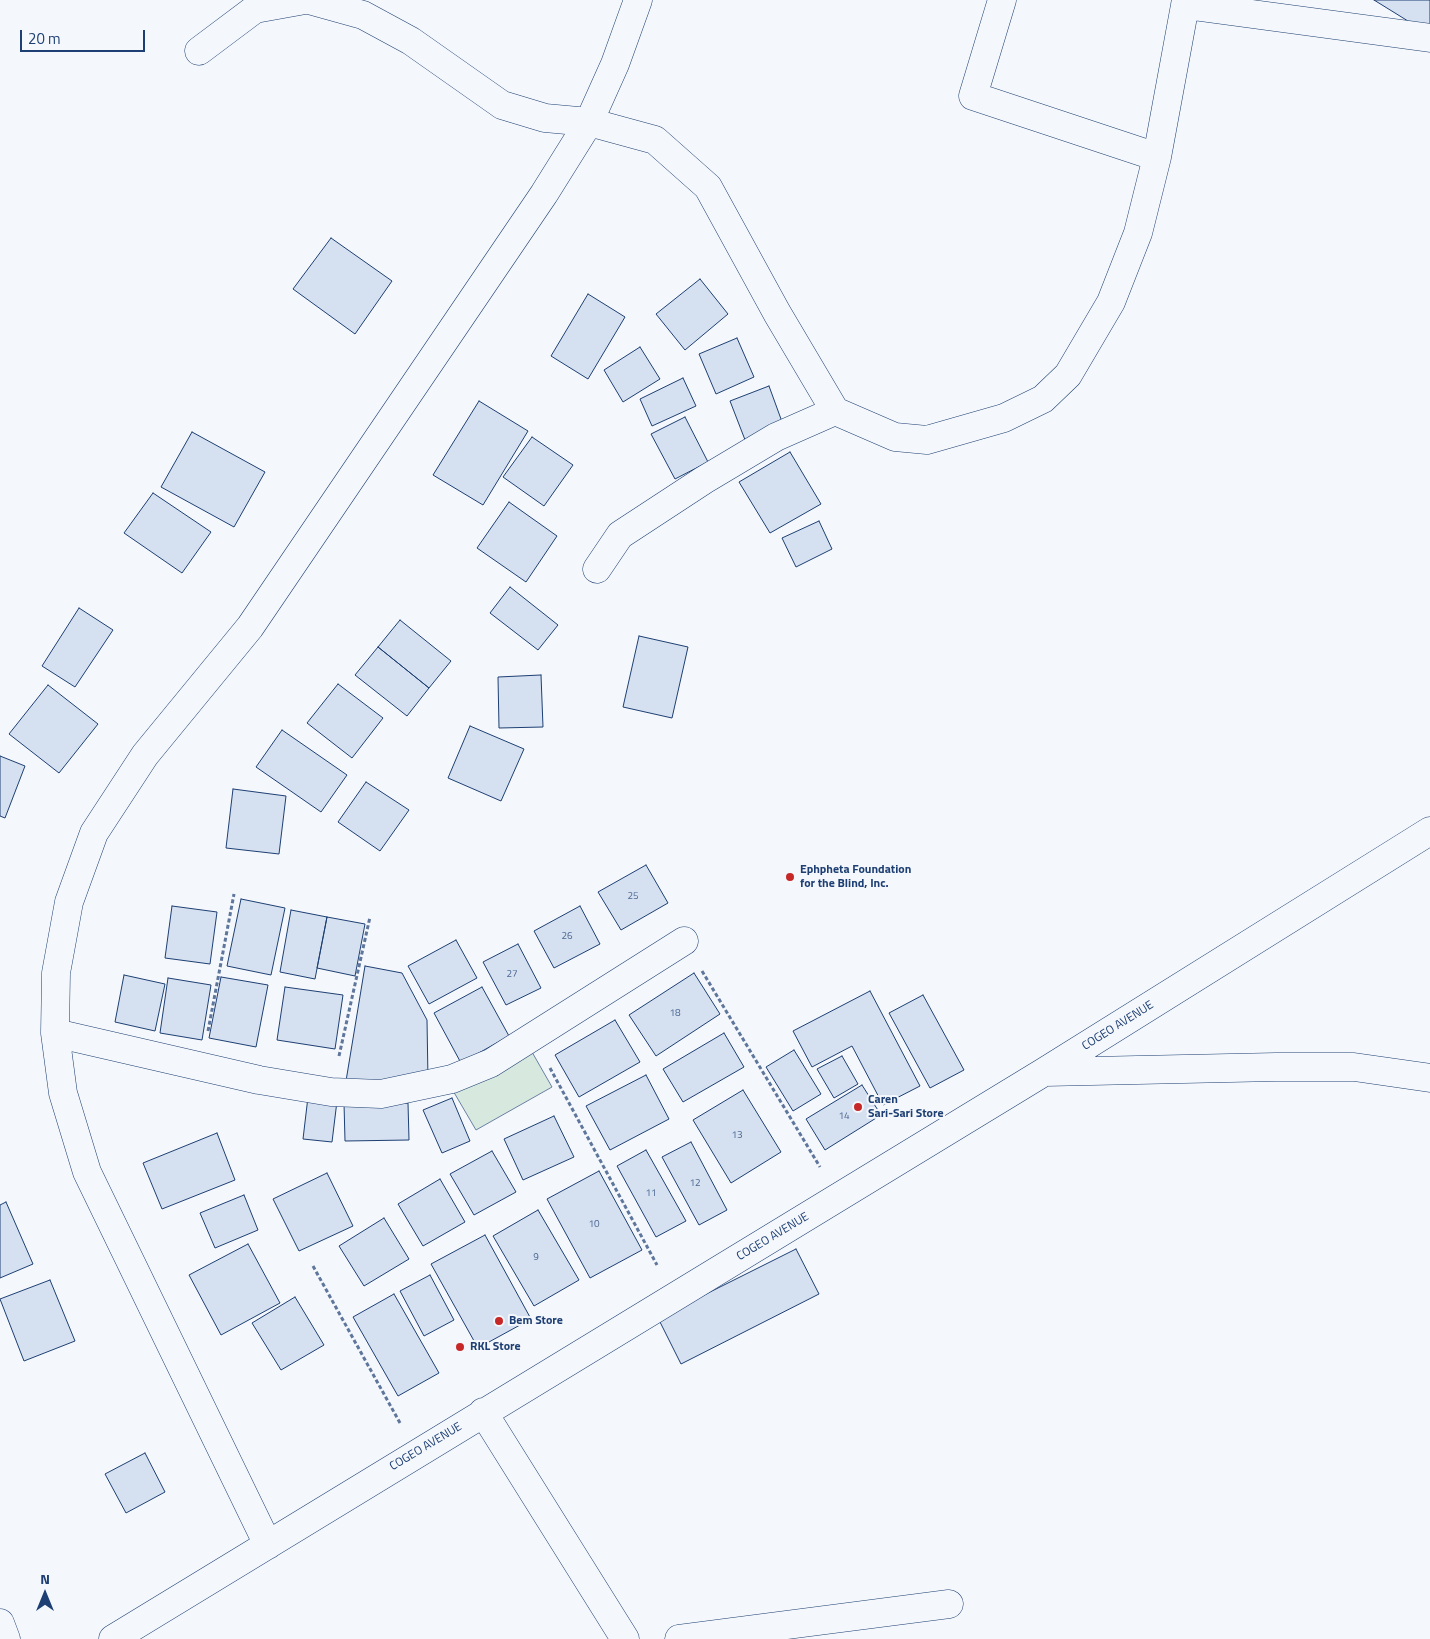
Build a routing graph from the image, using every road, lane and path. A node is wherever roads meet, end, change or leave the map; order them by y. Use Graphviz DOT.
graph roads {
  1 [pos="307,0"];
  2 [pos="638,0"];
  3 [pos="1002,0"];
  4 [pos="1186,3"];
  5 [pos="1430,38"];
  6 [pos="199,52"];
  7 [pos="589,122"];
  8 [pos="1157,157"];
  9 [pos="835,411"];
  10 [pos="597,570"];
  11 [pos="1430,831"];
  12 [pos="234,894"];
  13 [pos="370,917"];
  14 [pos="684,942"];
  15 [pos="55,1034"];
  16 [pos="533,1037"];
  17 [pos="200,1067"];
  18 [pos="1044,1072"];
  19 [pos="1430,1078"];
  20 [pos="331,1092"];
  21 [pos="838,1197"];
  22 [pos="313,1266"];
  23 [pos="675,1297"];
  24 [pos="483,1412"];
  25 [pos="417,1452"];
  26 [pos="268,1544"];
  27 [pos="949,1604"];
  28 [pos="0,1623"];
  29 [pos="6,1639"];
  30 [pos="113,1639"];
  31 [pos="625,1639"];
  32 [pos="679,1639"];
  1 -- 6 [label="street"];
  1 -- 7 [label="street"];
  2 -- 7 [label="street"];
  3 -- 8 [label="street"];
  4 -- 5 [label="street"];
  4 -- 8 [label="street"];
  7 -- 9 [label="street"];
  7 -- 15 [label="street"];
  8 -- 9 [label="street"];
  9 -- 10 [label="street"];
  11 -- 18 [label="street, COGEO AVENUE"];
  12 -- 17 [label="path"];
  13 -- 20 [label="path"];
  14 -- 16 [label="street"];
  14 -- 21 [label="path"];
  15 -- 17 [label="street"];
  15 -- 26 [label="street"];
  16 -- 20 [label="street"];
  16 -- 23 [label="path"];
  17 -- 20 [label="street"];
  18 -- 19 [label="street"];
  18 -- 21 [label="street, COGEO AVENUE"];
  21 -- 23 [label="street, COGEO AVENUE"];
  22 -- 25 [label="path"];
  23 -- 24 [label="street, COGEO AVENUE"];
  24 -- 25 [label="street, COGEO AVENUE"];
  24 -- 31 [label="street"];
  25 -- 26 [label="street, COGEO AVENUE"];
  26 -- 30 [label="street, COGEO AVENUE"];
  27 -- 32 [label="street"];
  28 -- 29 [label="street"];
}
